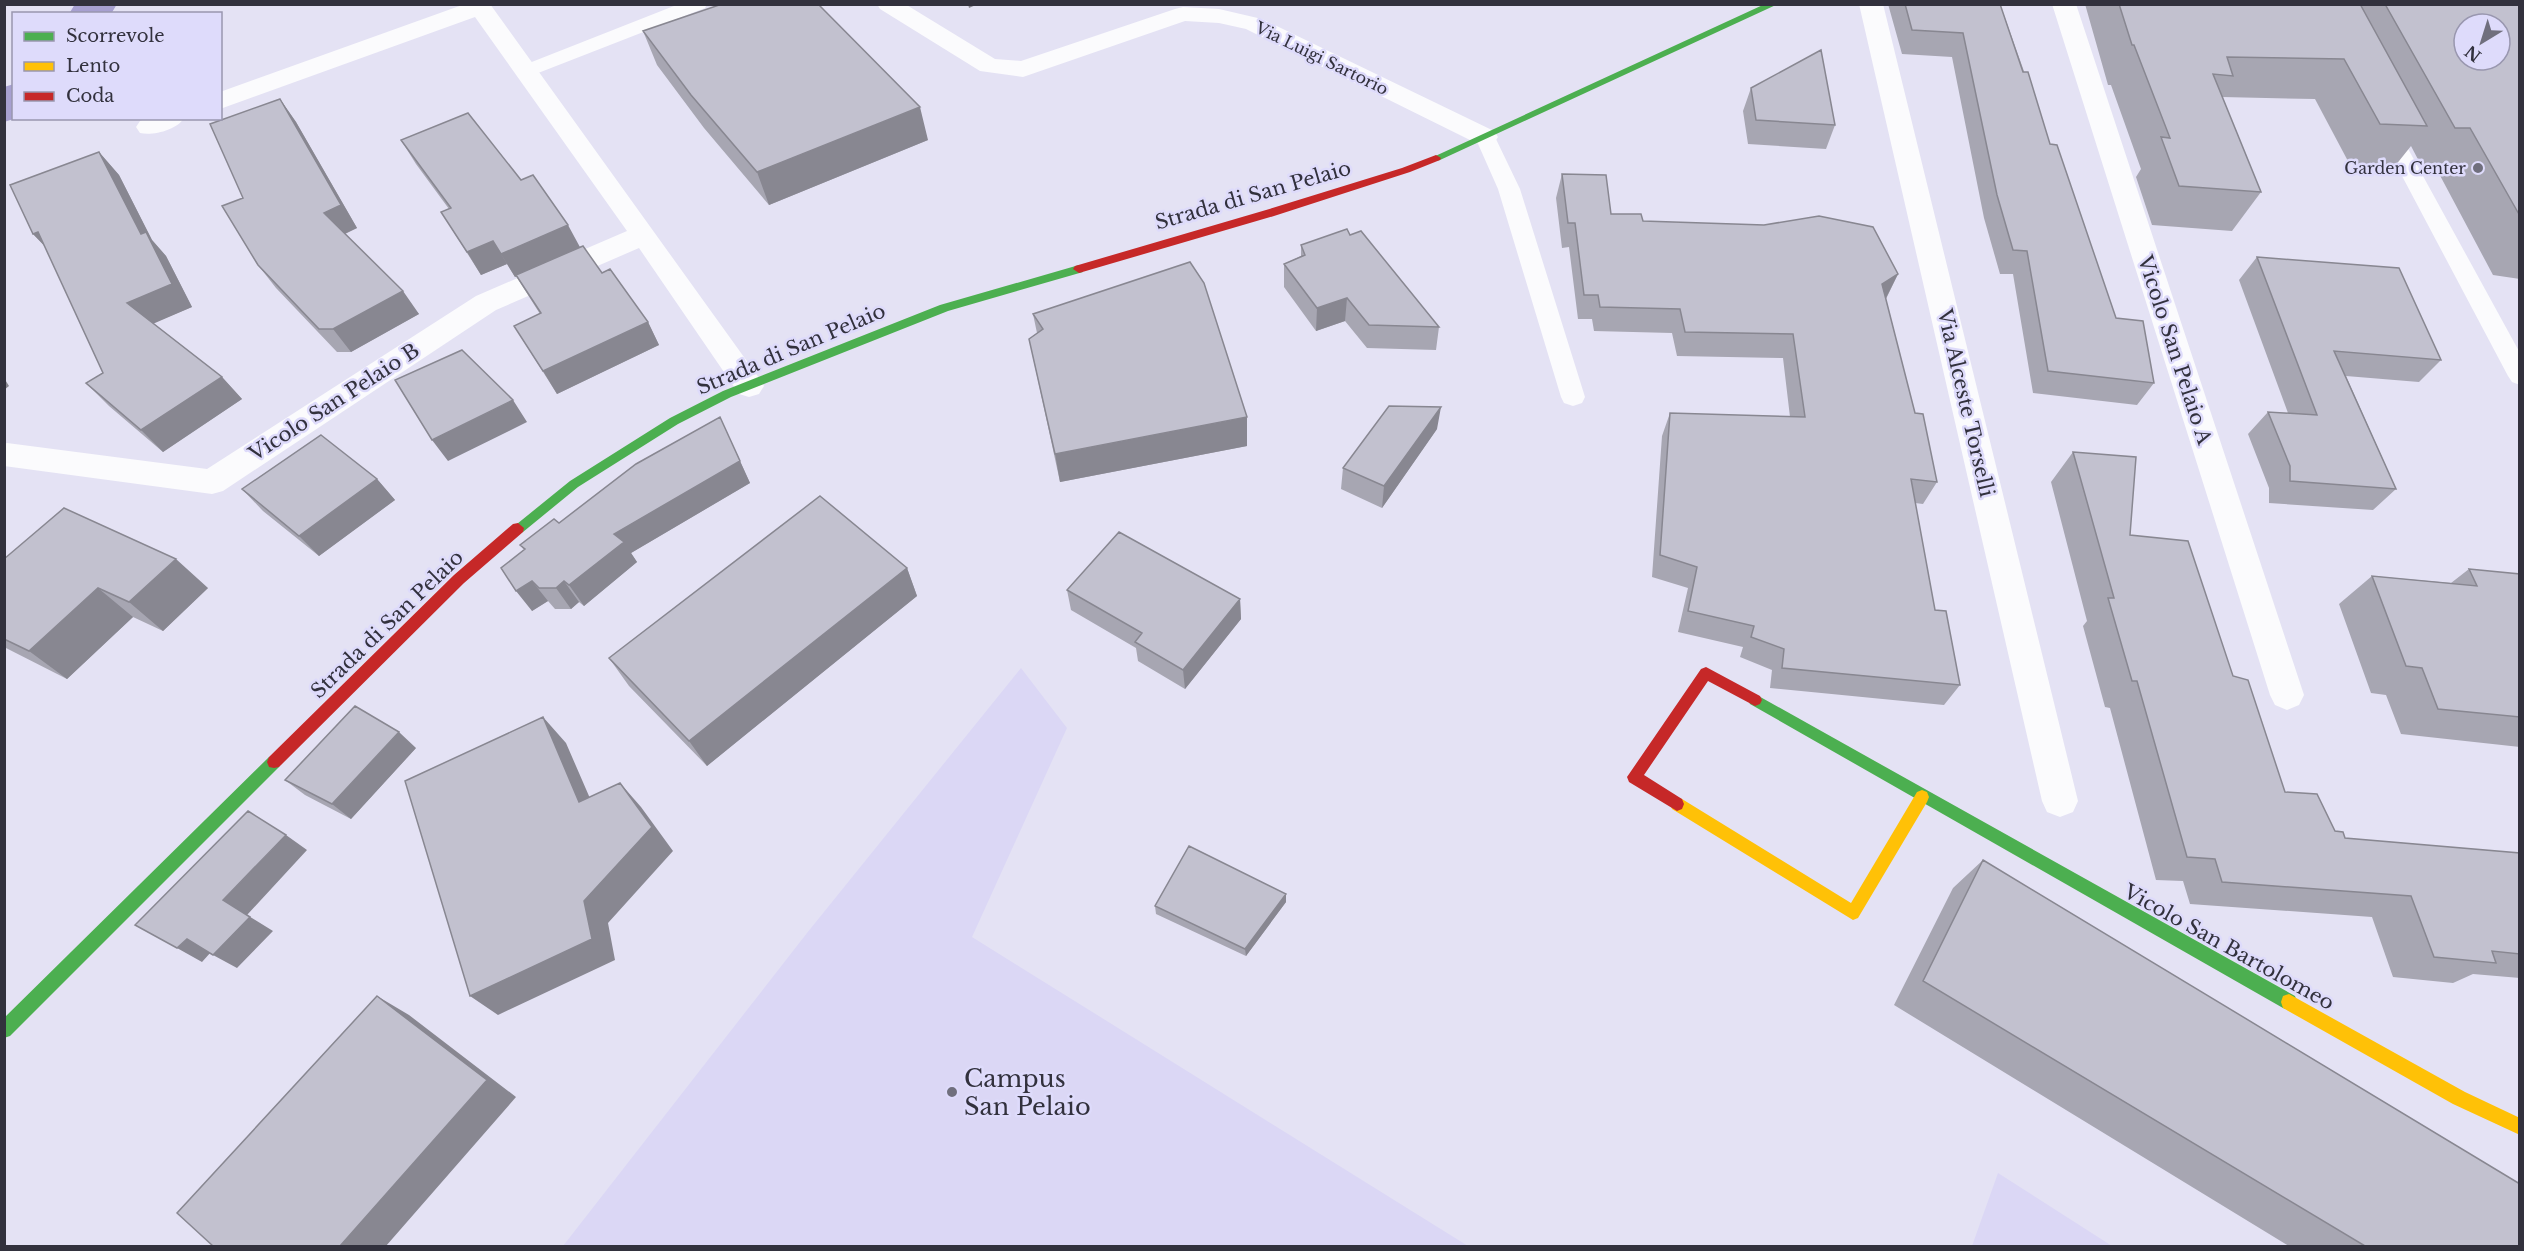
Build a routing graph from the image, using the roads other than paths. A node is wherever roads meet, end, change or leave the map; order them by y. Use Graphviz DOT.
graph roads {
  1 [pos="698,4"];
  2 [pos="888,4"];
  3 [pos="1774,4"];
  4 [pos="1871,4"];
  5 [pos="2064,4"];
  6 [pos="485,6"];
  7 [pos="526,71"];
  8 [pos="222,100"];
  9 [pos="2376,108"];
  10 [pos="1485,137"];
  11 [pos="644,235"];
  12 [pos="2520,376"];
  13 [pos="749,386"];
  14 [pos="1573,398"];
  15 [pos="7,455"];
  16 [pos="2287,695"];
  17 [pos="1922,797"];
  18 [pos="2060,801"];
  19 [pos="4,1030"];
  20 [pos="2520,1127"];
  1 -- 7 [label="lane"];
  2 -- 10 [label="street, Via Luigi Sartorio"];
  3 -- 10 [label="street, Strada di San Pelaio"];
  4 -- 18 [label="street, Via Alceste Torselli"];
  5 -- 16 [label="street, Vicolo San Pelaio A"];
  6 -- 7 [label="street"];
  6 -- 8 [label="street"];
  7 -- 11 [label="street"];
  9 -- 12 [label="lane"];
  10 -- 13 [label="street, Strada di San Pelaio"];
  10 -- 14 [label="lane"];
  11 -- 13 [label="street"];
  11 -- 15 [label="street, Vicolo San Pelaio B"];
  13 -- 19 [label="street, Strada di San Pelaio"];
  17 -- 17 [label="street, Vicolo San Bartolomeo"];
  17 -- 20 [label="street, Vicolo San Bartolomeo"];
}
